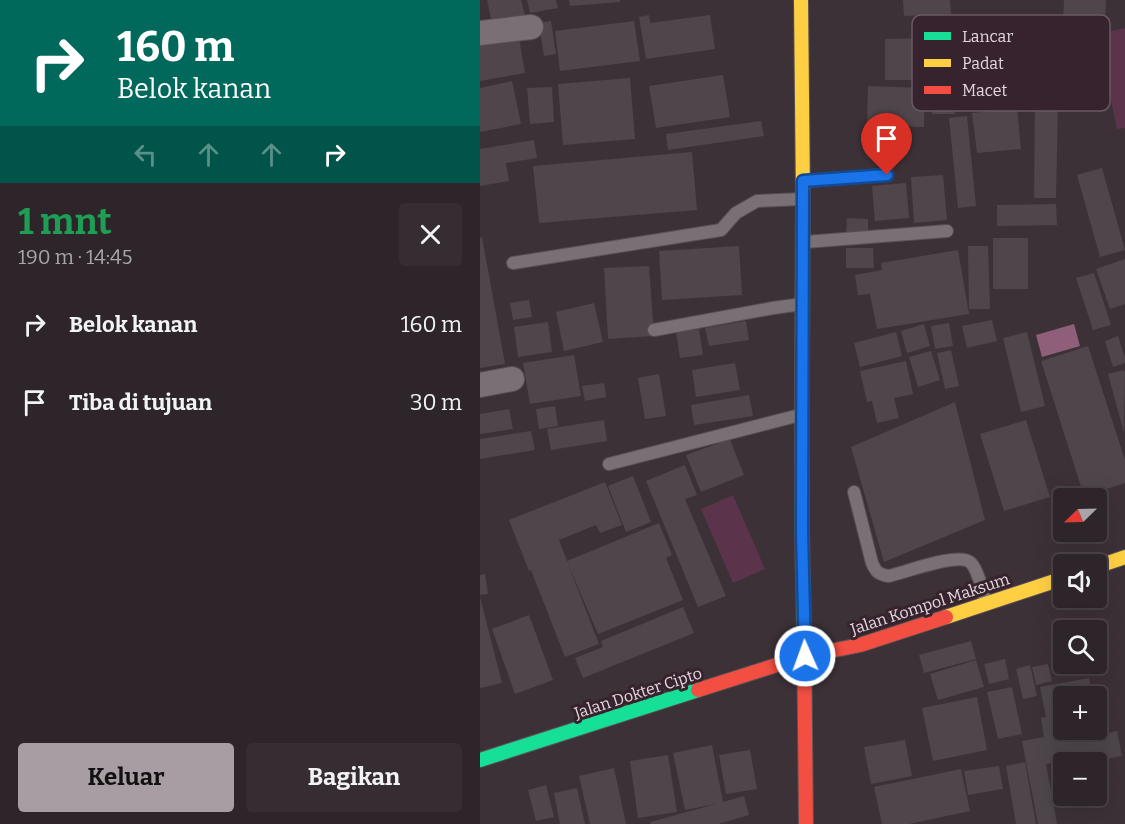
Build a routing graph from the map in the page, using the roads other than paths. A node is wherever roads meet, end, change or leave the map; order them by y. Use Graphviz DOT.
graph roads {
  1 [pos="801,0"];
  2 [pos="531,27"];
  3 [pos="480,33"];
  4 [pos="887,175"];
  5 [pos="803,181"];
  6 [pos="803,199"];
  7 [pos="947,231"];
  8 [pos="803,242"];
  9 [pos="513,263"];
  10 [pos="803,303"];
  11 [pos="654,330"];
  12 [pos="512,379"];
  13 [pos="480,385"];
  14 [pos="802,414"];
  15 [pos="609,464"];
  16 [pos="854,492"];
  17 [pos="1125,557"];
  18 [pos="1107,563"];
  19 [pos="1053,582"];
  20 [pos="986,604"];
  21 [pos="805,656"];
  22 [pos="480,760"];
  23 [pos="806,824"];
  1 -- 5 [label="main road"];
  2 -- 3 [label="street"];
  4 -- 5 [label="lane"];
  5 -- 6 [label="main road"];
  6 -- 8 [label="main road"];
  6 -- 9 [label="lane"];
  7 -- 8 [label="lane"];
  8 -- 10 [label="main road"];
  10 -- 11 [label="lane"];
  10 -- 14 [label="main road"];
  12 -- 13 [label="street"];
  14 -- 15 [label="lane"];
  14 -- 21 [label="main road"];
  16 -- 20 [label="lane"];
  17 -- 18 [label="main road"];
  19 -- 20 [label="main road, Jalan Kompol Maksum"];
  20 -- 21 [label="main road, Jalan Kompol Maksum"];
  21 -- 22 [label="main road, Jalan Dokter Cipto"];
  21 -- 23 [label="main road"];
}
